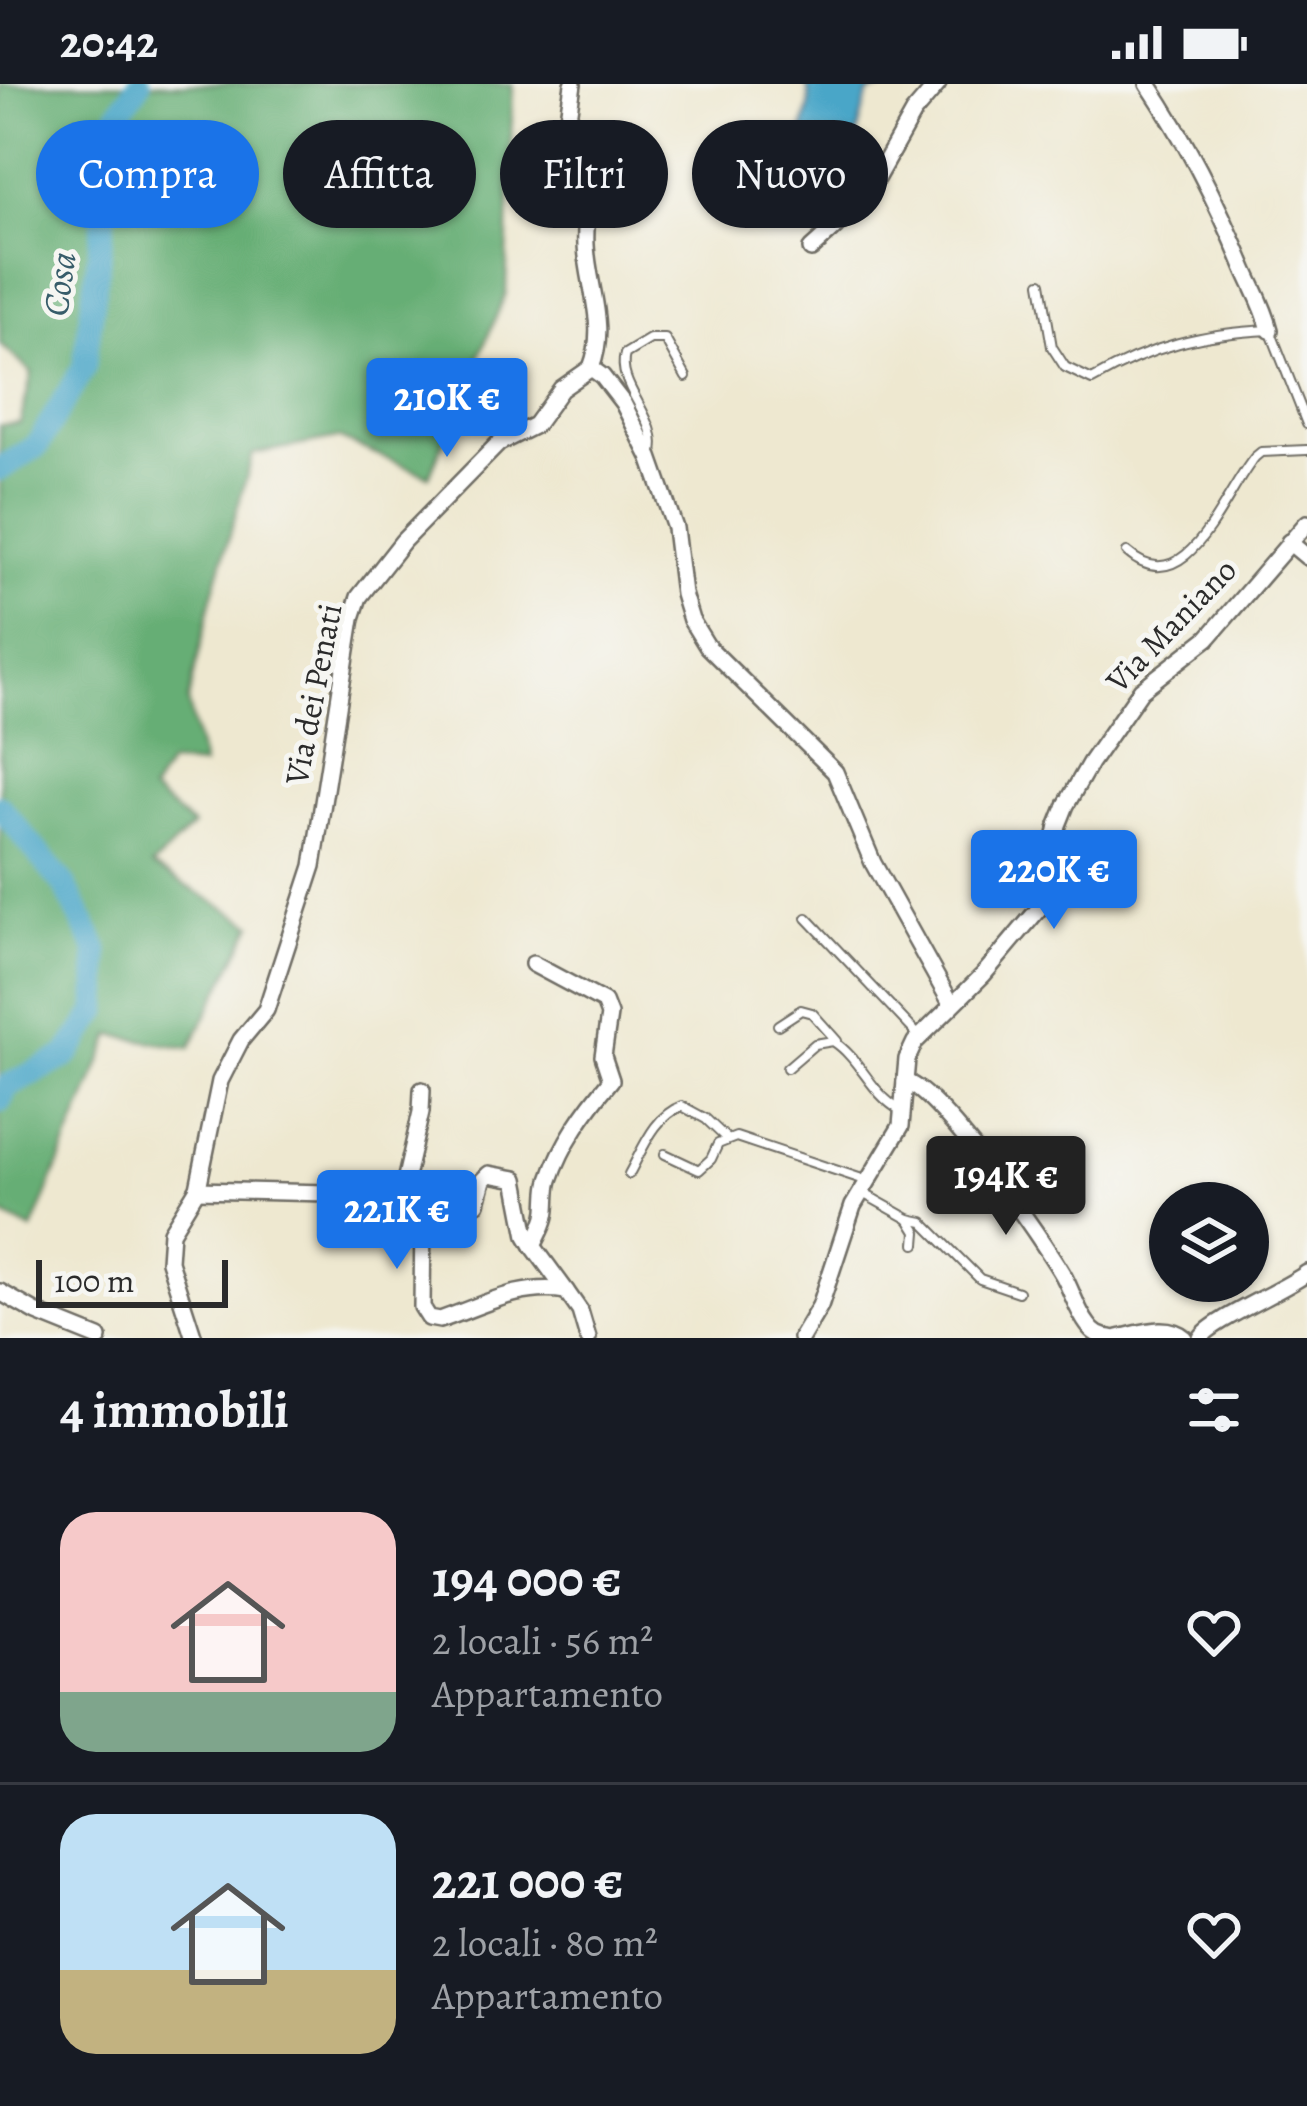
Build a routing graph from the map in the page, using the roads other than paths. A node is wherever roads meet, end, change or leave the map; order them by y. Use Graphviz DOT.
graph roads {
  1 [pos="573,84"];
  2 [pos="938,84"];
  3 [pos="1148,84"];
  4 [pos="811,249"];
  5 [pos="1041,283"];
  6 [pos="1270,329"];
  7 [pos="590,368"];
  8 [pos="686,376"];
  9 [pos="1307,424"];
  10 [pos="1307,450"];
  11 [pos="650,457"];
  12 [pos="1307,523"];
  13 [pos="1289,542"];
  14 [pos="1127,552"];
  15 [pos="1307,556"];
  16 [pos="807,918"];
  17 [pos="533,964"];
  18 [pos="952,1005"];
  19 [pos="778,1025"];
  20 [pos="920,1037"];
  21 [pos="843,1047"];
  22 [pos="787,1068"];
  23 [pos="905,1082"];
  24 [pos="422,1090"];
  25 [pos="904,1112"];
  26 [pos="726,1138"];
  27 [pos="665,1154"];
  28 [pos="629,1174"];
  29 [pos="864,1186"];
  30 [pos="197,1190"];
  31 [pos="408,1200"];
  32 [pos="909,1219"];
  33 [pos="916,1244"];
  34 [pos="533,1246"];
  35 [pos="1307,1274"];
  36 [pos="566,1291"];
  37 [pos="0,1292"];
  38 [pos="1018,1292"];
  39 [pos="99,1338"];
  40 [pos="194,1338"];
  41 [pos="588,1338"];
  42 [pos="801,1338"];
  43 [pos="1114,1338"];
  44 [pos="1185,1338"];
  45 [pos="1201,1338"];
  1 -- 7 [label="street"];
  2 -- 4 [label="street"];
  3 -- 6 [label="street"];
  5 -- 6 [label="lane"];
  6 -- 9 [label="lane"];
  7 -- 11 [label="street"];
  7 -- 30 [label="street, Via dei Penati"];
  8 -- 11 [label="lane"];
  10 -- 14 [label="lane"];
  11 -- 18 [label="street"];
  12 -- 13 [label="street, Via Maniano"];
  13 -- 15 [label="street"];
  13 -- 18 [label="street, Via Maniano"];
  16 -- 20 [label="lane"];
  17 -- 34 [label="street"];
  18 -- 20 [label="street, Via Maniano"];
  19 -- 21 [label="lane"];
  20 -- 23 [label="street, Via Maniano"];
  21 -- 22 [label="lane"];
  21 -- 25 [label="lane"];
  23 -- 25 [label="street, Via Maniano"];
  23 -- 43 [label="street"];
  24 -- 31 [label="street"];
  25 -- 29 [label="street, Via Maniano"];
  26 -- 27 [label="lane"];
  26 -- 28 [label="lane"];
  26 -- 29 [label="lane"];
  29 -- 32 [label="lane"];
  29 -- 42 [label="street, Via Maniano"];
  30 -- 31 [label="street"];
  30 -- 40 [label="street, Via dei Penati"];
  31 -- 34 [label="street"];
  31 -- 36 [label="street"];
  32 -- 33 [label="lane"];
  32 -- 38 [label="lane"];
  34 -- 36 [label="street"];
  35 -- 45 [label="street"];
  36 -- 41 [label="street"];
  37 -- 39 [label="street"];
  43 -- 44 [label="street"];
}
